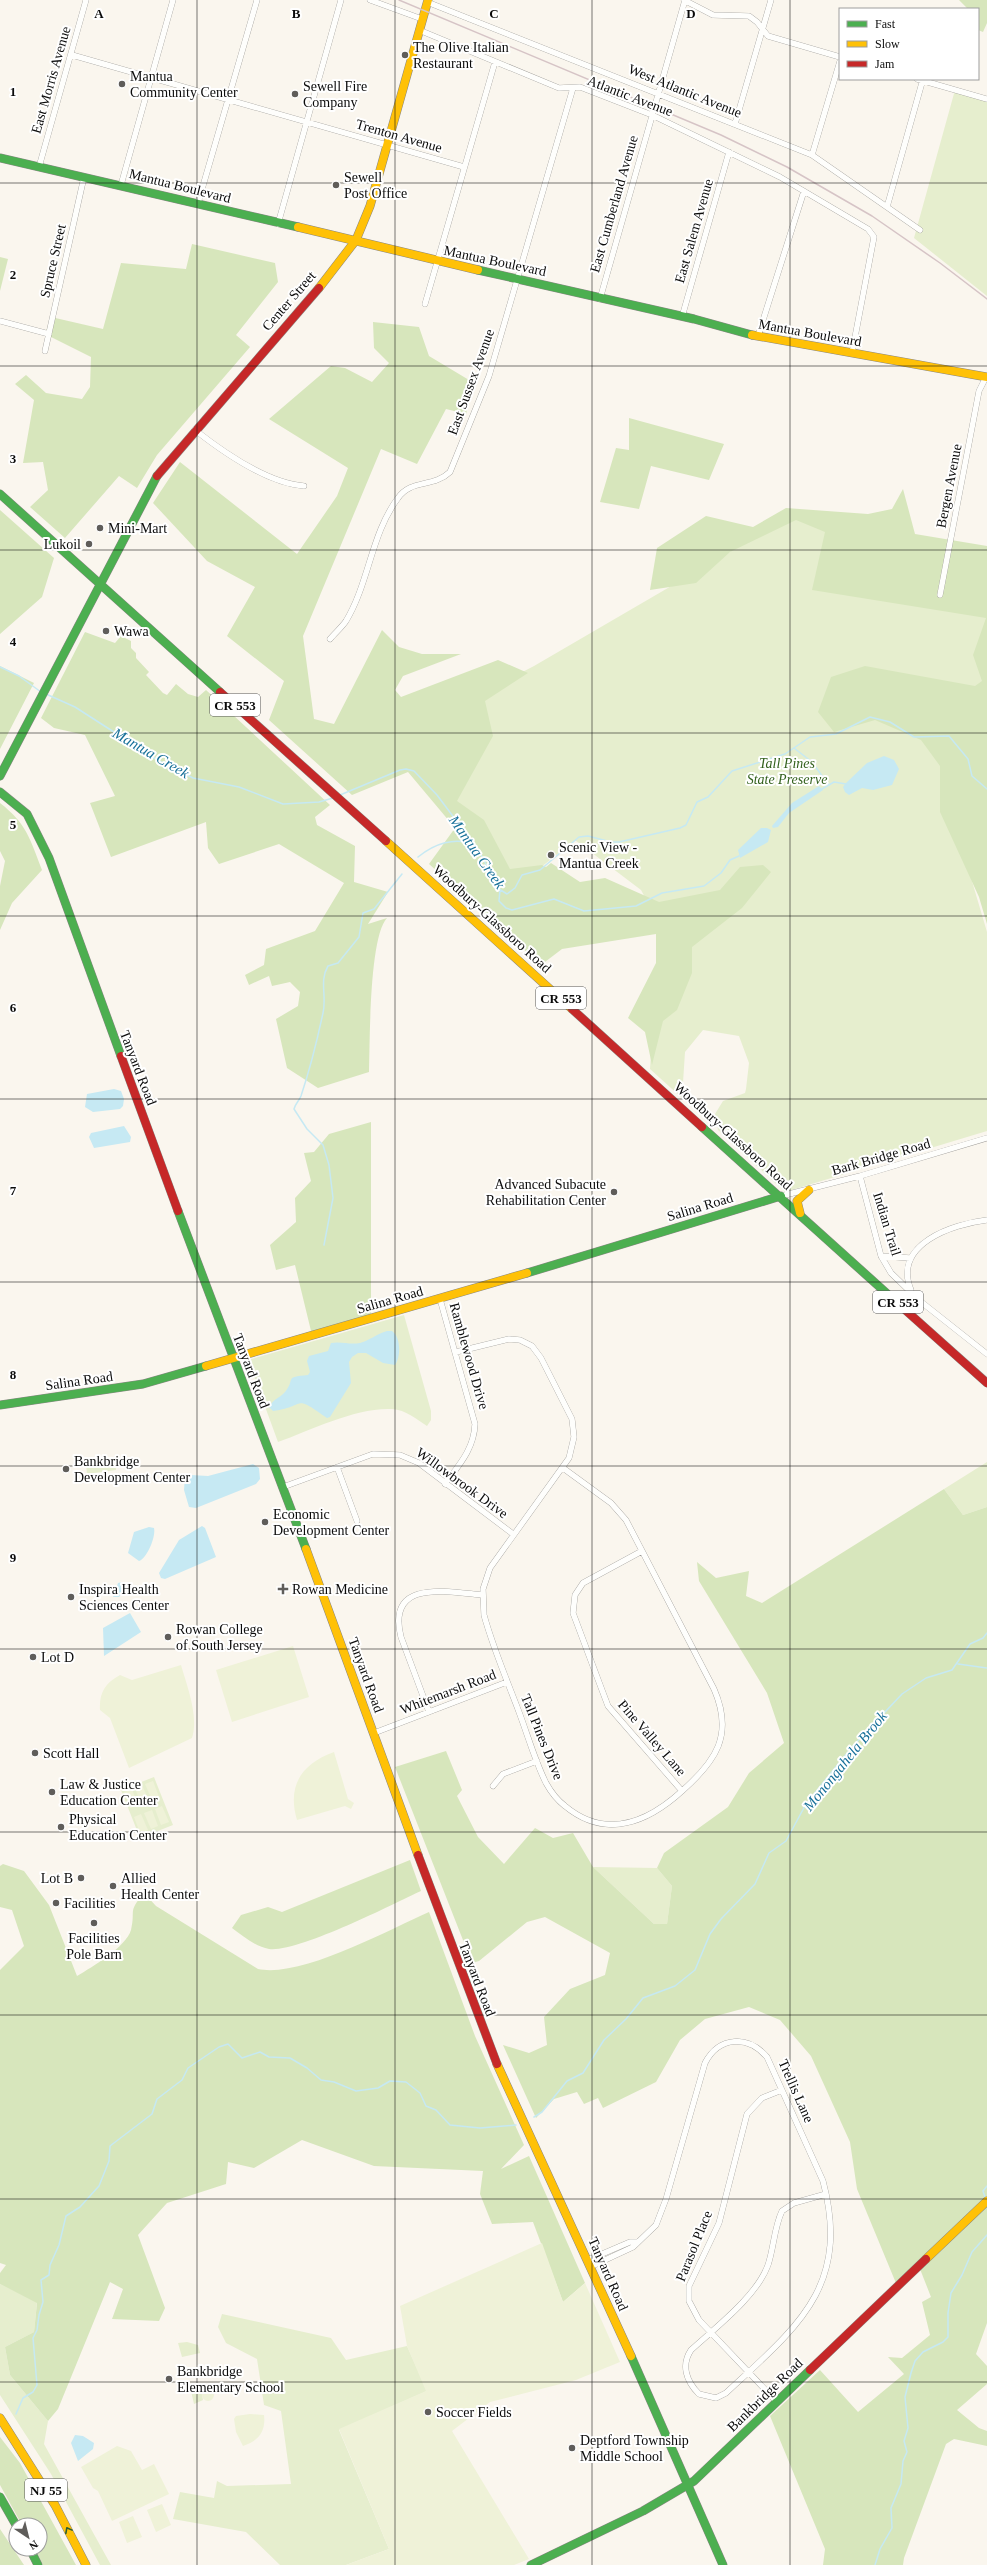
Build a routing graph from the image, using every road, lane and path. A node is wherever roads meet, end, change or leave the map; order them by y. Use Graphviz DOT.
graph roads {
  1 [pos="86,0"];
  2 [pos="173,0"];
  3 [pos="256,0"];
  4 [pos="341,0"];
  5 [pos="370,0"];
  6 [pos="685,0"];
  7 [pos="771,0"];
  8 [pos="428,1"];
  9 [pos="422,19"];
  10 [pos="419,30"];
  11 [pos="762,30"];
  12 [pos="72,55"];
  13 [pos="839,57"];
  14 [pos="495,62"];
  15 [pos="839,63"];
  16 [pos="151,78"];
  17 [pos="921,80"];
  18 [pos="573,88"];
  19 [pos="659,94"];
  20 [pos="228,100"];
  21 [pos="987,100"];
  22 [pos="652,115"];
  23 [pos="306,121"];
  24 [pos="735,124"];
  25 [pos="387,145"];
  26 [pos="729,152"];
  27 [pos="812,155"];
  28 [pos="0,158"];
  29 [pos="39,167"];
  30 [pos="464,167"];
  31 [pos="84,177"];
  32 [pos="121,185"];
  33 [pos="804,191"];
  34 [pos="198,203"];
  35 [pos="887,207"];
  36 [pos="278,224"];
  37 [pos="920,230"];
  38 [pos="356,240"];
  39 [pos="437,261"];
  40 [pos="518,278"];
  41 [pos="600,299"];
  42 [pos="425,304"];
  43 [pos="682,317"];
  44 [pos="0,321"];
  45 [pos="49,334"];
  46 [pos="758,336"];
  47 [pos="45,351"];
  48 [pos="852,353"];
  49 [pos="986,381"];
  50 [pos="194,430"];
  51 [pos="304,486"];
  52 [pos="0,494"];
  53 [pos="99,583"];
  54 [pos="940,595"];
  55 [pos="330,639"];
  56 [pos="0,776"];
  57 [pos="0,792"];
  58 [pos="987,1138"];
  59 [pos="860,1176"];
  60 [pos="809,1190"];
  61 [pos="781,1196"];
  62 [pos="800,1214"];
  63 [pos="987,1220"];
  64 [pos="881,1256"];
  65 [pos="910,1258"];
  66 [pos="911,1290"];
  67 [pos="440,1299"];
  68 [pos="456,1352"];
  69 [pos="987,1354"];
  70 [pos="232,1358"];
  71 [pos="987,1383"];
  72 [pos="0,1405"];
  73 [pos="337,1467"];
  74 [pos="563,1468"];
  75 [pos="445,1484"];
  76 [pos="283,1487"];
  77 [pos="357,1521"];
  78 [pos="513,1534"];
  79 [pos="642,1551"];
  80 [pos="483,1595"];
  81 [pos="507,1682"];
  82 [pos="429,1712"];
  83 [pos="374,1733"];
  84 [pos="537,1761"];
  85 [pos="493,1786"];
  86 [pos="682,1791"];
  87 [pos="782,2090"];
  88 [pos="826,2194"];
  89 [pos="987,2201"];
  90 [pos="589,2264"];
  91 [pos="710,2332"];
  92 [pos="748,2372"];
  93 [pos="776,2401"];
  94 [pos="0,2418"];
  95 [pos="687,2485"];
  96 [pos="0,2497"];
  97 [pos="11,2517"];
  98 [pos="86,2565"];
  99 [pos="530,2565"];
  100 [pos="723,2565"];
  1 -- 12 [label="street, East Morris Avenue"];
  2 -- 16 [label="street"];
  3 -- 20 [label="street"];
  4 -- 23 [label="street"];
  5 -- 9 [label="street"];
  6 -- 11 [label="street"];
  6 -- 19 [label="street, East Cumberland Avenue"];
  7 -- 11 [label="street"];
  8 -- 9 [label="main road, Center Street"];
  8 -- 19 [label="street, West Atlantic Avenue"];
  9 -- 10 [label="main road, Center Street"];
  10 -- 14 [label="street, Atlantic Avenue"];
  10 -- 25 [label="main road, Center Street"];
  11 -- 13 [label="street"];
  11 -- 24 [label="street"];
  12 -- 16 [label="street, Trenton Avenue"];
  12 -- 29 [label="street, East Morris Avenue"];
  14 -- 18 [label="street, Atlantic Avenue"];
  14 -- 30 [label="street"];
  15 -- 27 [label="street"];
  16 -- 20 [label="street, Trenton Avenue"];
  16 -- 32 [label="street"];
  17 -- 21 [label="street"];
  17 -- 35 [label="street"];
  18 -- 22 [label="street, Atlantic Avenue"];
  18 -- 40 [label="street, East Sussex Avenue"];
  19 -- 22 [label="street, East Cumberland Avenue"];
  19 -- 24 [label="street, West Atlantic Avenue"];
  20 -- 23 [label="street, Trenton Avenue"];
  20 -- 34 [label="street"];
  22 -- 26 [label="street, Atlantic Avenue"];
  22 -- 41 [label="street, East Cumberland Avenue"];
  23 -- 25 [label="street, Trenton Avenue"];
  23 -- 36 [label="street"];
  24 -- 27 [label="street, West Atlantic Avenue"];
  25 -- 30 [label="street, Trenton Avenue"];
  25 -- 38 [label="main road, Center Street"];
  26 -- 33 [label="street, Atlantic Avenue"];
  26 -- 43 [label="street, East Salem Avenue"];
  27 -- 35 [label="street, West Atlantic Avenue"];
  28 -- 29 [label="main road, Mantua Boulevard"];
  29 -- 31 [label="main road, Mantua Boulevard"];
  30 -- 39 [label="street"];
  31 -- 32 [label="main road, Mantua Boulevard"];
  31 -- 45 [label="street, Spruce Street"];
  32 -- 34 [label="main road, Mantua Boulevard"];
  33 -- 46 [label="street"];
  33 -- 48 [label="street, Atlantic Avenue"];
  34 -- 36 [label="main road, Mantua Boulevard"];
  35 -- 37 [label="street, West Atlantic Avenue"];
  36 -- 38 [label="main road, Mantua Boulevard"];
  38 -- 39 [label="main road, Mantua Boulevard"];
  38 -- 50 [label="main road, Center Street"];
  39 -- 40 [label="main road, Mantua Boulevard"];
  39 -- 42 [label="street"];
  40 -- 41 [label="main road, Mantua Boulevard"];
  40 -- 55 [label="street, East Sussex Avenue"];
  41 -- 43 [label="main road, Mantua Boulevard"];
  43 -- 46 [label="main road, Mantua Boulevard"];
  44 -- 45 [label="street"];
  45 -- 47 [label="street, Spruce Street"];
  46 -- 48 [label="main road, Mantua Boulevard"];
  48 -- 49 [label="main road, Mantua Boulevard"];
  49 -- 54 [label="street, Bergen Avenue"];
  50 -- 51 [label="street"];
  50 -- 53 [label="main road, Center Street"];
  52 -- 53 [label="main road, CR 553"];
  53 -- 56 [label="main road, Center Street"];
  53 -- 61 [label="main road, Woodbury-Glassboro Road / CR 553"];
  57 -- 70 [label="main road, Tanyard Road"];
  58 -- 59 [label="street, Bark Bridge Road"];
  59 -- 60 [label="street, Bark Bridge Road"];
  59 -- 64 [label="street, Indian Trail"];
  60 -- 61 [label="street, Bark Bridge Road"];
  60 -- 62 [label="main road"];
  61 -- 62 [label="main road, Woodbury-Glassboro Road / CR 553"];
  61 -- 67 [label="main road, Salina Road"];
  62 -- 71 [label="main road, Woodbury-Glassboro Road / CR 553"];
  63 -- 65 [label="street"];
  64 -- 65 [label="street"];
  64 -- 66 [label="street, Indian Trail"];
  65 -- 66 [label="street"];
  66 -- 69 [label="street, Indian Trail"];
  67 -- 68 [label="street, Ramblewood Drive"];
  67 -- 70 [label="main road, Salina Road"];
  68 -- 74 [label="street, Tall Pines Drive"];
  68 -- 75 [label="street, Ramblewood Drive"];
  70 -- 72 [label="main road, Salina Road"];
  70 -- 76 [label="main road, Tanyard Road"];
  73 -- 75 [label="street, Willowbrook Drive"];
  73 -- 76 [label="street, Willowbrook Drive"];
  73 -- 77 [label="street"];
  74 -- 78 [label="street, Tall Pines Drive"];
  74 -- 79 [label="street, Tall Pines Drive"];
  75 -- 78 [label="street, Willowbrook Drive"];
  76 -- 83 [label="main road, Tanyard Road"];
  78 -- 80 [label="street, Tall Pines Drive"];
  79 -- 86 [label="street, Tall Pines Drive"];
  79 -- 86 [label="street, Pine Valley Lane"];
  80 -- 81 [label="street, Tall Pines Drive"];
  80 -- 82 [label="street"];
  81 -- 82 [label="street, Whitemarsh Road"];
  81 -- 84 [label="street, Tall Pines Drive"];
  82 -- 83 [label="street, Whitemarsh Road"];
  83 -- 90 [label="main road, Tanyard Road"];
  84 -- 85 [label="street"];
  84 -- 86 [label="street, Tall Pines Drive"];
  87 -- 88 [label="street, Trellis Lane"];
  87 -- 90 [label="street, Trellis Lane"];
  87 -- 91 [label="street, Parasol Place"];
  88 -- 91 [label="street, Trellis Lane"];
  88 -- 92 [label="street, Trellis Lane"];
  89 -- 93 [label="main road, Bankbridge Road"];
  90 -- 95 [label="main road, Tanyard Road"];
  91 -- 92 [label="street, Parasol Place"];
  91 -- 92 [label="street, Trellis Lane"];
  92 -- 93 [label="street, Parasol Place"];
  93 -- 95 [label="main road, Bankbridge Road"];
  98 -- 94 [label="main road, NJ 55, one-way"];
  95 -- 99 [label="main road, Bankbridge Road"];
  95 -- 100 [label="main road, Tanyard Road"];
  96 -- 97 [label="main road, NJ 55"];
}
